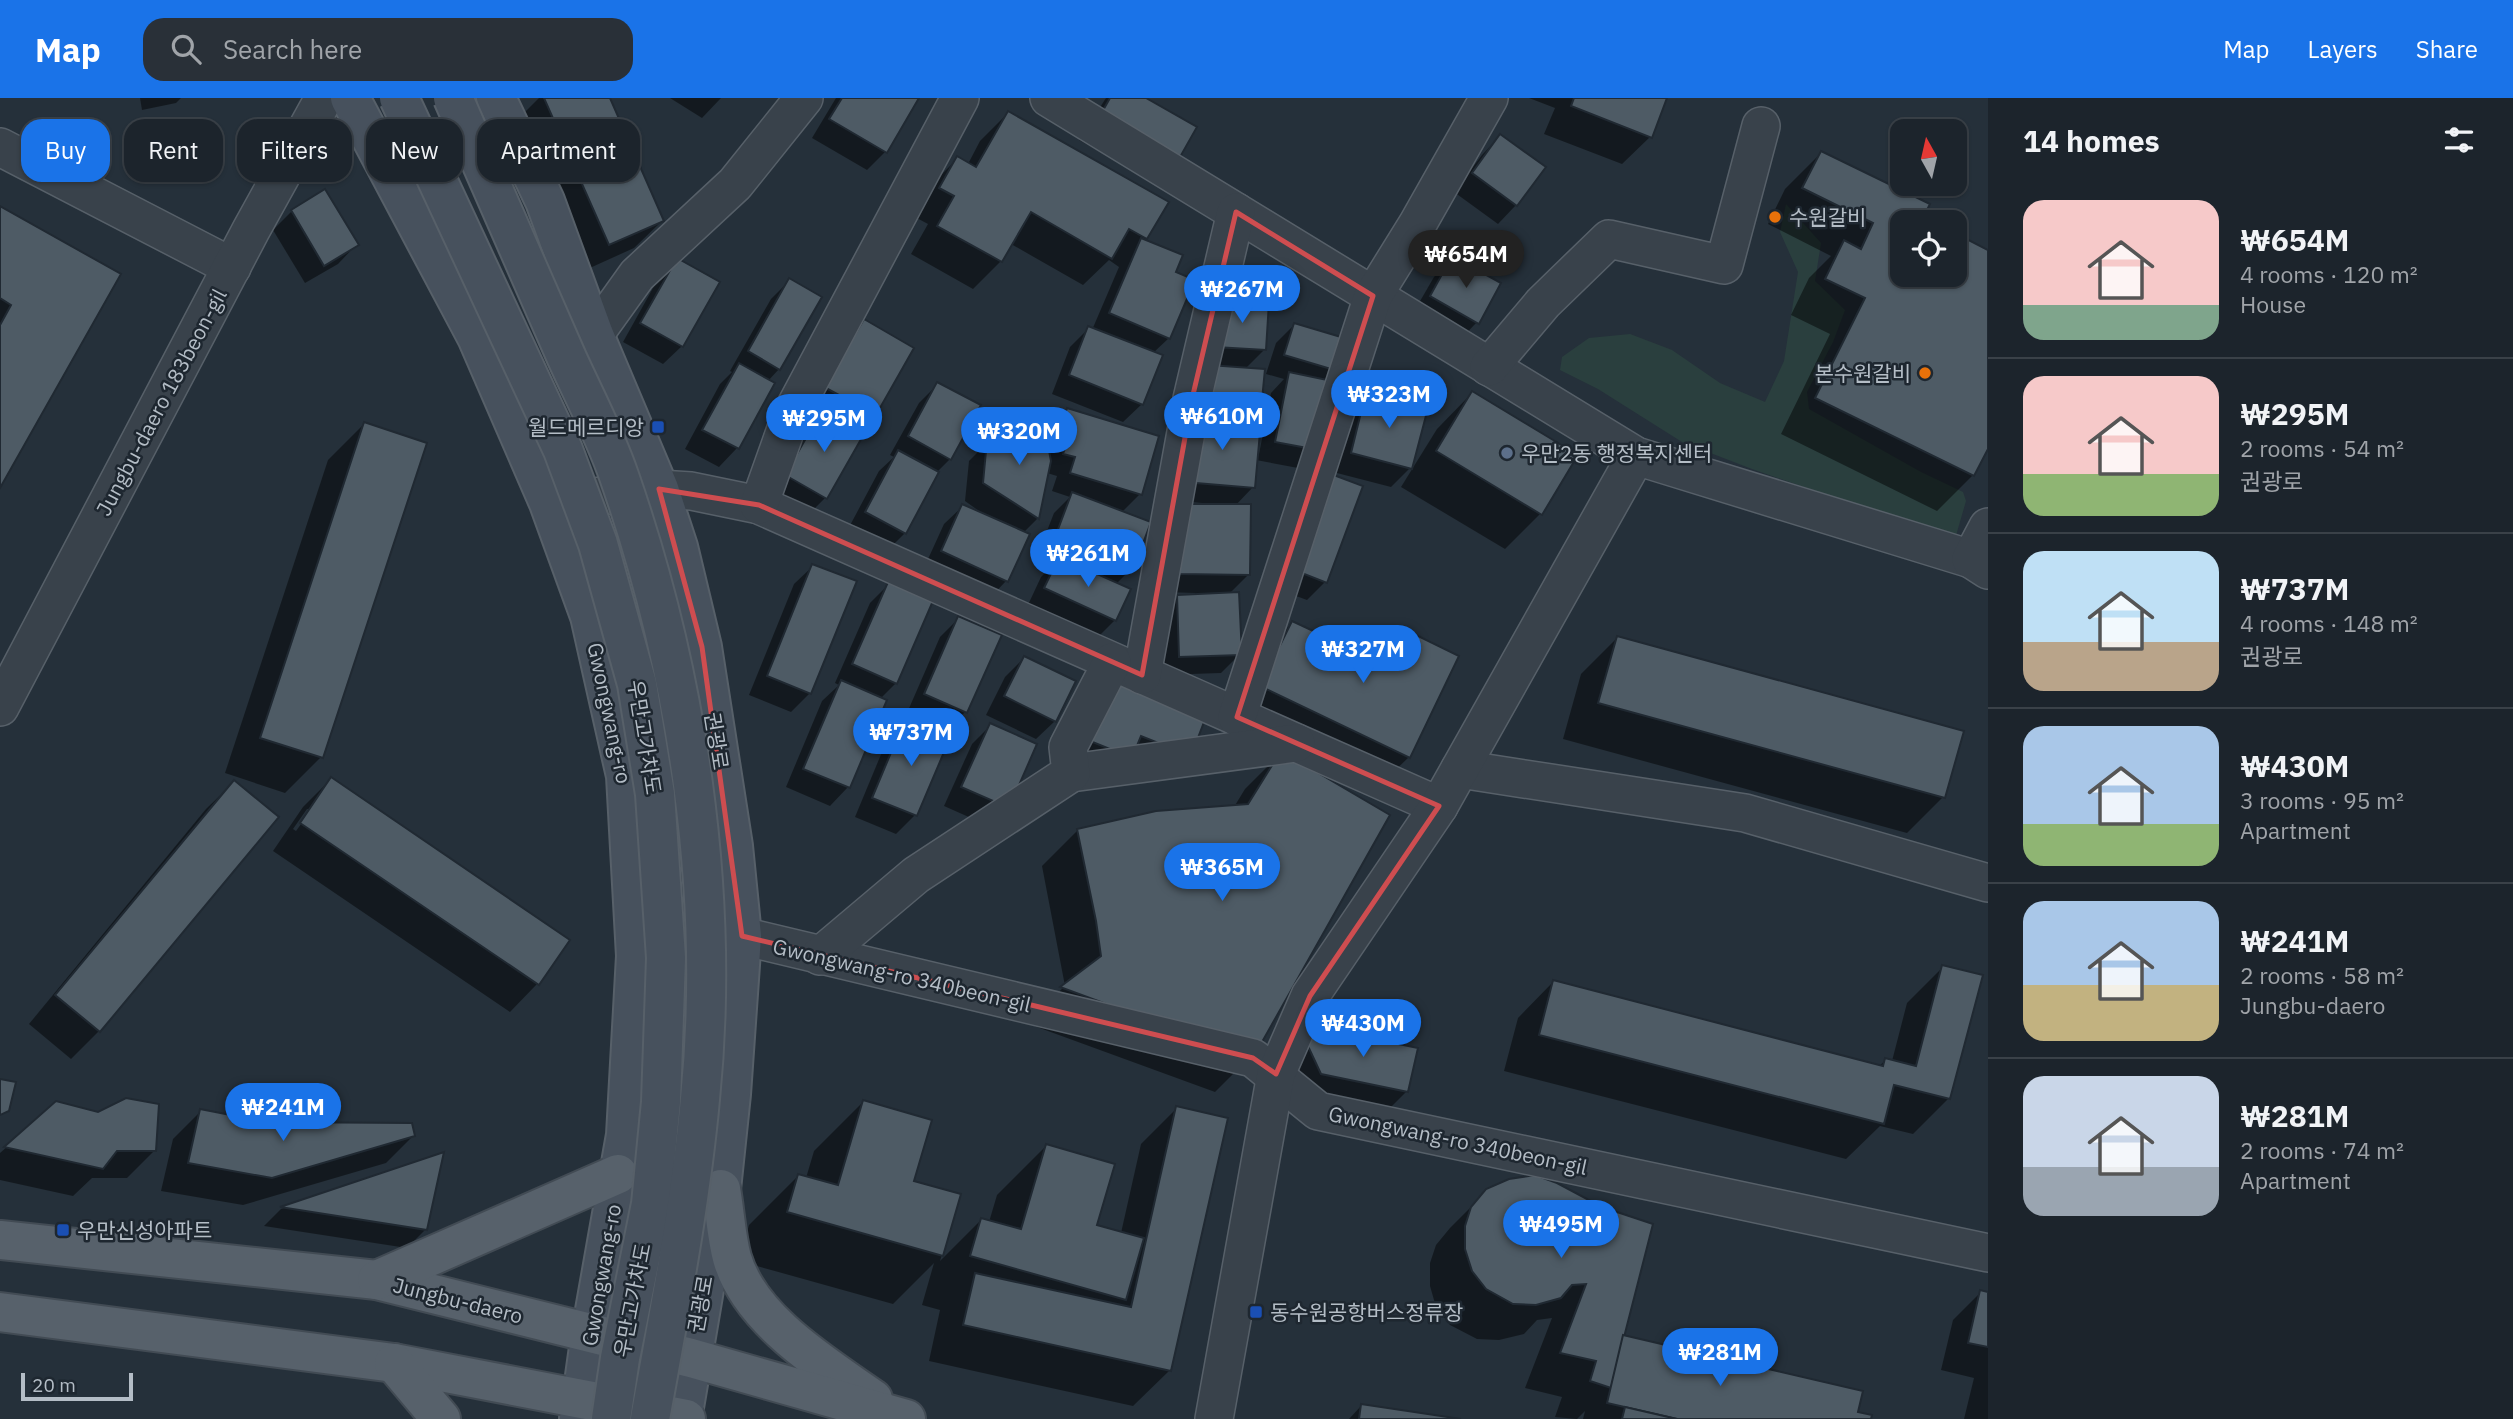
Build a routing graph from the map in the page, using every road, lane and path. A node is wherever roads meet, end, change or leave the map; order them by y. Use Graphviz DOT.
graph roads {
  1 [pos="324,98"];
  2 [pos="350,98"];
  3 [pos="399,98"];
  4 [pos="453,98"];
  5 [pos="496,98"];
  6 [pos="804,98"];
  7 [pos="960,98"];
  8 [pos="1049,98"];
  9 [pos="1489,98"];
  10 [pos="1761,126"];
  11 [pos="0,147"];
  12 [pos="1236,212"];
  13 [pos="232,267"];
  14 [pos="1373,296"];
  15 [pos="594,335"];
  16 [pos="1489,367"];
  17 [pos="1636,456"];
  18 [pos="659,489"];
  19 [pos="549,503"];
  20 [pos="759,505"];
  21 [pos="1988,527"];
  22 [pos="1980,564"];
  23 [pos="1127,668"];
  24 [pos="0,707"];
  25 [pos="1237,717"];
  26 [pos="1296,743"];
  27 [pos="1460,769"];
  28 [pos="1071,773"];
  29 [pos="1439,806"];
  30 [pos="1988,883"];
  31 [pos="742,936"];
  32 [pos="820,956"];
  33 [pos="1276,1074"];
  34 [pos="618,1174"];
  35 [pos="721,1189"];
  36 [pos="0,1240"];
  37 [pos="1988,1253"];
  38 [pos="377,1280"];
  39 [pos="0,1312"];
  40 [pos="591,1333"];
  41 [pos="691,1358"];
  42 [pos="394,1363"];
  43 [pos="590,1413"];
  44 [pos="902,1418"];
  45 [pos="442,1419"];
  46 [pos="675,1419"];
  47 [pos="1214,1419"];
  1 -- 13 [label="street, Jungbu-daero 183beon-gil"];
  2 -- 19 [label="street, Gwongwang-ro"];
  3 -- 43 [label="street, 우만고가차도, bridge"];
  4 -- 46 [label="street, 우만고가차도, bridge"];
  5 -- 15 [label="street, 권광로"];
  6 -- 15 [label="street"];
  7 -- 20 [label="street"];
  8 -- 12 [label="street"];
  9 -- 14 [label="street"];
  10 -- 16 [label="street"];
  11 -- 13 [label="street"];
  12 -- 14 [label="street"];
  12 -- 23 [label="street"];
  13 -- 24 [label="street, Jungbu-daero 183beon-gil"];
  14 -- 16 [label="street"];
  14 -- 25 [label="street"];
  15 -- 18 [label="street, 권광로"];
  16 -- 17 [label="street"];
  17 -- 22 [label="street"];
  17 -- 27 [label="street"];
  18 -- 19 [label="street"];
  18 -- 20 [label="street"];
  18 -- 31 [label="street, 권광로"];
  19 -- 34 [label="street, Gwongwang-ro"];
  20 -- 23 [label="street"];
  21 -- 22 [label="street"];
  23 -- 25 [label="street"];
  23 -- 28 [label="street"];
  25 -- 26 [label="street"];
  26 -- 28 [label="street"];
  26 -- 29 [label="street"];
  27 -- 29 [label="street"];
  27 -- 30 [label="street"];
  28 -- 32 [label="street"];
  29 -- 33 [label="street"];
  31 -- 32 [label="street, Gwongwang-ro 340beon-gil"];
  31 -- 35 [label="street, 권광로"];
  32 -- 33 [label="street, Gwongwang-ro 340beon-gil"];
  33 -- 37 [label="street, Gwongwang-ro 340beon-gil"];
  33 -- 47 [label="street"];
  34 -- 38 [label="main road"];
  34 -- 40 [label="street, Gwongwang-ro"];
  35 -- 41 [label="street, 권광로"];
  35 -- 44 [label="main road"];
  36 -- 38 [label="main road, Jungbu-daero"];
  38 -- 40 [label="main road, Jungbu-daero"];
  39 -- 42 [label="main road"];
  40 -- 41 [label="main road, Jungbu-daero"];
  40 -- 43 [label="street, Gwongwang-ro"];
  41 -- 44 [label="main road, Jungbu-daero"];
  41 -- 46 [label="street, 권광로"];
  42 -- 43 [label="main road"];
  42 -- 45 [label="main road"];
  43 -- 46 [label="main road"];
}
